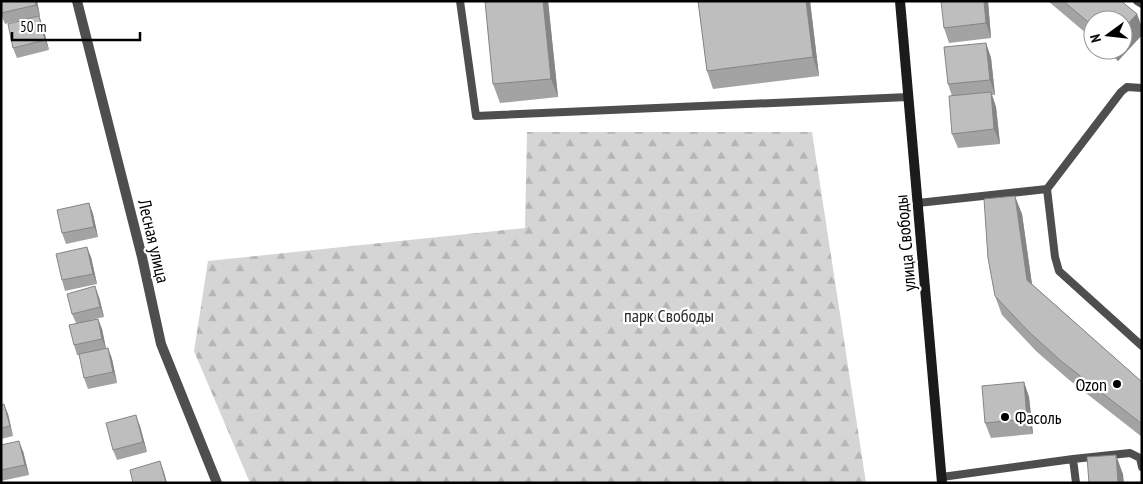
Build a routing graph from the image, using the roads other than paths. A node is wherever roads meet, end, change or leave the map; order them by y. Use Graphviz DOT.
graph roads {
  1 [pos="77,1"];
  2 [pos="460,1"];
  3 [pos="900,1"];
  4 [pos="1137,1"];
  5 [pos="1142,4"];
  6 [pos="1142,88"];
  7 [pos="908,97"];
  8 [pos="1047,189"];
  9 [pos="918,203"];
  10 [pos="1142,346"];
  11 [pos="1073,459"];
  12 [pos="1142,466"];
  13 [pos="942,480"];
  14 [pos="217,483"];
  15 [pos="1076,483"];
  1 -- 14 [label="street, Лесная улица"];
  2 -- 7 [label="lane"];
  3 -- 7 [label="main road, улица Свободы"];
  4 -- 5 [label="lane"];
  6 -- 8 [label="lane"];
  7 -- 9 [label="main road, улица Свободы"];
  8 -- 9 [label="lane"];
  8 -- 10 [label="lane"];
  9 -- 13 [label="main road, улица Свободы"];
  11 -- 12 [label="lane"];
  11 -- 13 [label="lane"];
  11 -- 15 [label="lane"];
}
